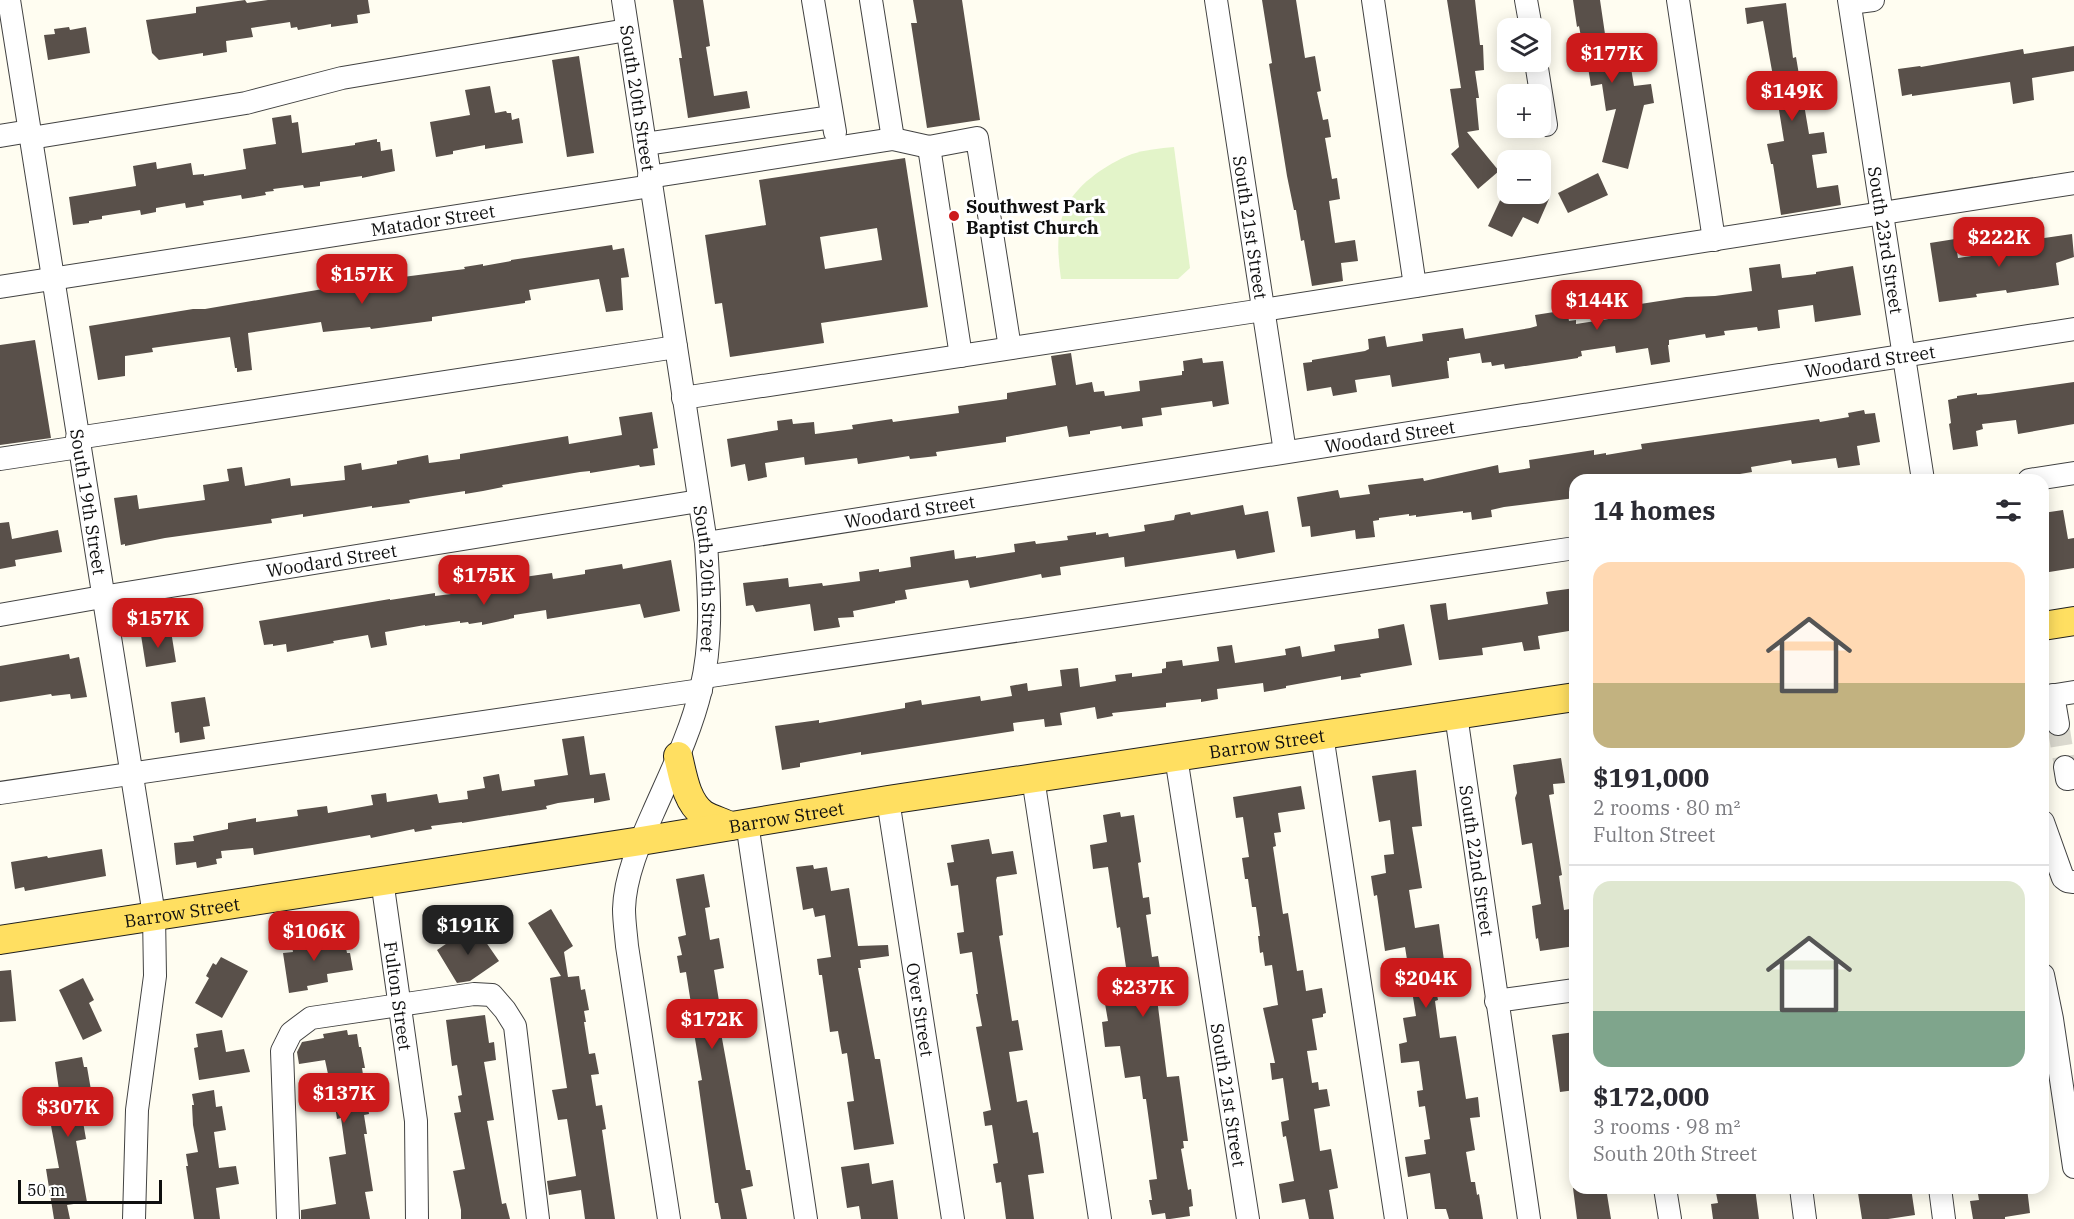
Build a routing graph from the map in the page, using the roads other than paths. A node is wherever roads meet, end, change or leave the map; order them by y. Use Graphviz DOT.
graph roads {
  1 [pos="9,0"];
  2 [pos="622,0"];
  3 [pos="813,0"];
  4 [pos="871,0"];
  5 [pos="1216,0"];
  6 [pos="1373,0"];
  7 [pos="1526,0"];
  8 [pos="1678,0"];
  9 [pos="1873,0"];
  10 [pos="1849,2"];
  11 [pos="1529,18"];
  12 [pos="627,30"];
  13 [pos="832,117"];
  14 [pos="30,134"];
  15 [pos="0,136"];
  16 [pos="893,140"];
  17 [pos="645,144"];
  18 [pos="929,147"];
  19 [pos="837,148"];
  20 [pos="650,182"];
  21 [pos="2074,183"];
  22 [pos="1882,214"];
  23 [pos="1714,240"];
  24 [pos="53,279"];
  25 [pos="1415,286"];
  26 [pos="0,287"];
  27 [pos="1263,310"];
  28 [pos="2074,329"];
  29 [pos="676,347"];
  30 [pos="1010,348"];
  31 [pos="962,356"];
  32 [pos="1904,356"];
  33 [pos="683,398"];
  34 [pos="78,442"];
  35 [pos="1285,452"];
  36 [pos="0,459"];
  37 [pos="2074,473"];
  38 [pos="1922,474"];
  39 [pos="2049,477"];
  40 [pos="699,501"];
  41 [pos="706,543"];
  42 [pos="1569,549"];
  43 [pos="102,597"];
  44 [pos="0,615"];
  45 [pos="2074,621"];
  46 [pos="2049,625"];
  47 [pos="702,684"];
  48 [pos="2057,695"];
  49 [pos="1569,698"];
  50 [pos="1456,715"];
  51 [pos="2058,724"];
  52 [pos="1322,735"];
  53 [pos="678,756"];
  54 [pos="1176,757"];
  55 [pos="132,772"];
  56 [pos="1033,778"];
  57 [pos="0,793"];
  58 [pos="888,800"];
  59 [pos="739,824"];
  60 [pos="2049,840"];
  61 [pos="641,841"];
  62 [pos="382,880"];
  63 [pos="2074,882"];
  64 [pos="154,915"];
  65 [pos="0,940"];
  66 [pos="1569,991"];
  67 [pos="1496,1001"];
  68 [pos="399,1004"];
  69 [pos="2049,1004"];
  70 [pos="2074,1167"];
  71 [pos="1666,1194"];
  72 [pos="1801,1194"];
  73 [pos="1941,1194"];
  74 [pos="134,1219"];
  75 [pos="288,1219"];
  76 [pos="417,1219"];
  77 [pos="538,1219"];
  78 [pos="669,1219"];
  79 [pos="806,1219"];
  80 [pos="953,1219"];
  81 [pos="1100,1219"];
  82 [pos="1248,1219"];
  83 [pos="1396,1219"];
  84 [pos="1529,1219"];
  85 [pos="1670,1219"];
  86 [pos="1805,1219"];
  87 [pos="1944,1219"];
  1 -- 14 [label="street, South 19th Street"];
  2 -- 12 [label="street, South 20th Street"];
  3 -- 13 [label="street"];
  4 -- 16 [label="street"];
  5 -- 27 [label="street, South 21st Street"];
  6 -- 25 [label="street"];
  7 -- 11 [label="street"];
  8 -- 23 [label="street"];
  9 -- 10 [label="street"];
  10 -- 22 [label="street, South 23rd Street"];
  12 -- 14 [label="street"];
  12 -- 17 [label="street, South 20th Street"];
  13 -- 17 [label="street"];
  13 -- 19 [label="street"];
  14 -- 15 [label="street"];
  14 -- 24 [label="street, South 19th Street"];
  16 -- 18 [label="street, Matador Street"];
  16 -- 19 [label="street, Matador Street"];
  17 -- 20 [label="street, South 20th Street"];
  18 -- 30 [label="street"];
  18 -- 31 [label="street"];
  19 -- 20 [label="street, Matador Street"];
  20 -- 24 [label="street, Matador Street"];
  20 -- 29 [label="street, South 20th Street"];
  21 -- 22 [label="street"];
  22 -- 23 [label="street"];
  22 -- 32 [label="street, South 23rd Street"];
  23 -- 25 [label="street"];
  24 -- 26 [label="street, Matador Street"];
  24 -- 34 [label="street, South 19th Street"];
  25 -- 27 [label="street"];
  27 -- 30 [label="street"];
  27 -- 35 [label="street, South 21st Street"];
  28 -- 32 [label="street, Woodard Street"];
  29 -- 33 [label="street, South 20th Street"];
  29 -- 34 [label="street"];
  30 -- 31 [label="street"];
  31 -- 33 [label="street"];
  32 -- 35 [label="street, Woodard Street"];
  32 -- 38 [label="street, South 23rd Street"];
  33 -- 40 [label="street, South 20th Street"];
  34 -- 36 [label="street"];
  34 -- 43 [label="street, South 19th Street"];
  35 -- 41 [label="street, Woodard Street"];
  37 -- 39 [label="street"];
  40 -- 41 [label="street, South 20th Street"];
  40 -- 43 [label="street, Woodard Street"];
  41 -- 47 [label="street, South 20th Street"];
  42 -- 47 [label="street"];
  43 -- 44 [label="street, Woodard Street"];
  43 -- 55 [label="street, South 19th Street"];
  45 -- 46 [label="main road"];
  47 -- 53 [label="street, South 20th Street"];
  47 -- 55 [label="street"];
  48 -- 51 [label="street"];
  49 -- 50 [label="main road, Barrow Street"];
  50 -- 52 [label="main road, Barrow Street"];
  50 -- 67 [label="street, South 22nd Street"];
  52 -- 54 [label="main road, Barrow Street"];
  52 -- 83 [label="street"];
  53 -- 59 [label="main road"];
  53 -- 61 [label="street, South 20th Street"];
  54 -- 56 [label="main road, Barrow Street"];
  54 -- 82 [label="street, South 21st Street"];
  55 -- 57 [label="street"];
  55 -- 64 [label="street, South 19th Street"];
  56 -- 58 [label="main road, Barrow Street"];
  56 -- 81 [label="street"];
  58 -- 59 [label="main road, Barrow Street"];
  58 -- 80 [label="street, Over Street"];
  59 -- 61 [label="main road, Barrow Street"];
  59 -- 79 [label="street"];
  60 -- 63 [label="street"];
  61 -- 62 [label="main road, Barrow Street"];
  61 -- 78 [label="street, South 20th Street"];
  62 -- 64 [label="main road, Barrow Street"];
  62 -- 68 [label="street, Fulton Street"];
  64 -- 65 [label="main road, Barrow Street"];
  64 -- 74 [label="street, South 19th Street"];
  66 -- 67 [label="street"];
  67 -- 84 [label="street, South 22nd Street"];
  68 -- 75 [label="street"];
  68 -- 76 [label="street, Fulton Street"];
  68 -- 77 [label="street"];
  69 -- 70 [label="street"];
  71 -- 85 [label="street"];
  72 -- 86 [label="street"];
  73 -- 87 [label="street"];
}
